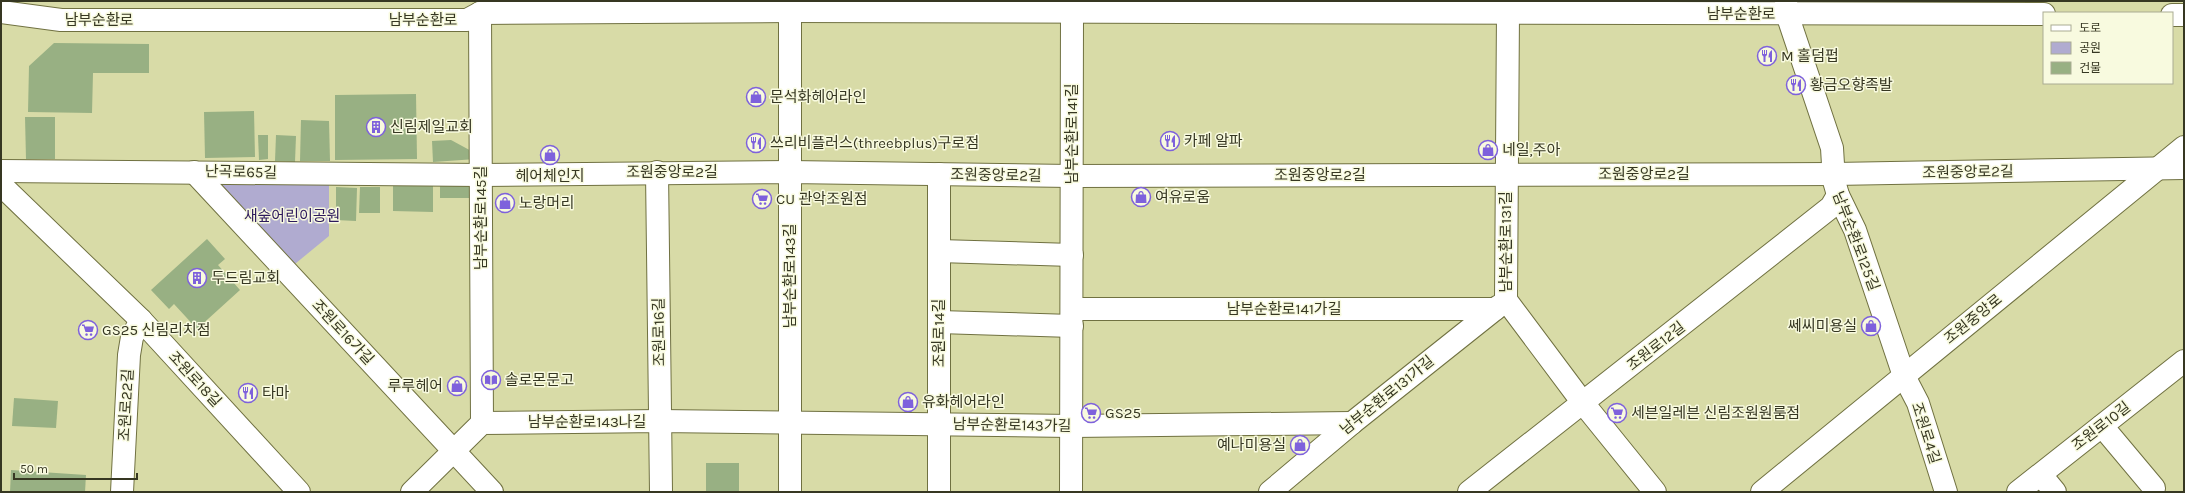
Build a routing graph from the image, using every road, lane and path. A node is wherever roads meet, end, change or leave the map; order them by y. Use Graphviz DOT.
graph roads {
  1 [pos="790,6"];
  2 [pos="1071,7"];
  3 [pos="1786,7"];
  4 [pos="2,12"];
  5 [pos="1508,12"];
  6 [pos="480,13"];
  7 [pos="2043,14"];
  8 [pos="2173,15"];
  9 [pos="2184,15"];
  10 [pos="2184,147"];
  11 [pos="2158,168"];
  12 [pos="2184,168"];
  13 [pos="1,171"];
  14 [pos="194,172"];
  15 [pos="657,172"];
  16 [pos="790,172"];
  17 [pos="939,174"];
  18 [pos="1506,174"];
  19 [pos="481,175"];
  20 [pos="1072,176"];
  21 [pos="1,185"];
  22 [pos="1836,185"];
  23 [pos="939,251"];
  24 [pos="1072,255"];
  25 [pos="1500,305"];
  26 [pos="1072,317"];
  27 [pos="141,320"];
  28 [pos="939,322"];
  29 [pos="2184,361"];
  30 [pos="1904,376"];
  31 [pos="1583,403"];
  32 [pos="660,421"];
  33 [pos="482,423"];
  34 [pos="1352,423"];
  35 [pos="791,424"];
  36 [pos="938,424"];
  37 [pos="1072,426"];
  38 [pos="2102,426"];
  39 [pos="455,452"];
  40 [pos="2041,475"];
  41 [pos="2154,488"];
  42 [pos="122,492"];
  43 [pos="299,492"];
  44 [pos="412,492"];
  45 [pos="492,492"];
  46 [pos="661,492"];
  47 [pos="790,492"];
  48 [pos="939,492"];
  49 [pos="1071,492"];
  50 [pos="1270,492"];
  51 [pos="1469,492"];
  52 [pos="1655,492"];
  53 [pos="1762,492"];
  54 [pos="1946,492"];
  55 [pos="2018,492"];
  56 [pos="2055,492"];
  1 -- 2 [label="street, 남부순환로"];
  1 -- 6 [label="street, 남부순환로"];
  1 -- 16 [label="street, 남부순환로143길"];
  2 -- 5 [label="street, 남부순환로"];
  2 -- 20 [label="street, 남부순환로141길"];
  3 -- 5 [label="street, 남부순환로"];
  3 -- 7 [label="street, 남부순환로"];
  3 -- 22 [label="street, 남부순환로125길"];
  4 -- 6 [label="street, 남부순환로"];
  5 -- 18 [label="street, 남부순환로131길"];
  6 -- 19 [label="street, 남부순환로145길"];
  8 -- 9 [label="street"];
  10 -- 11 [label="street, 조원중앙로"];
  11 -- 12 [label="street, 조원중앙로2길"];
  11 -- 22 [label="street, 조원중앙로2길"];
  11 -- 30 [label="street, 조원중앙로"];
  13 -- 14 [label="street, 난곡로65길"];
  14 -- 19 [label="street, 난곡로65길"];
  14 -- 39 [label="street, 조원로16가길"];
  15 -- 16 [label="street, 조원중앙로2길"];
  15 -- 19 [label="street, 조원중앙로2길"];
  15 -- 32 [label="street, 조원로16길"];
  16 -- 17 [label="street, 조원중앙로2길"];
  16 -- 35 [label="street, 남부순환로143길"];
  17 -- 20 [label="street, 조원중앙로2길"];
  17 -- 23 [label="street, 조원로14길"];
  18 -- 20 [label="street, 조원중앙로2길"];
  18 -- 22 [label="street, 조원중앙로2길"];
  18 -- 25 [label="street, 남부순환로131길"];
  19 -- 33 [label="street, 남부순환로145길"];
  20 -- 24 [label="street, 남부순환로141길"];
  21 -- 27 [label="street, 조원로18길"];
  22 -- 30 [label="street, 남부순환로125길"];
  22 -- 31 [label="street, 조원로12길"];
  23 -- 24 [label="street"];
  23 -- 28 [label="street, 조원로14길"];
  24 -- 26 [label="street, 남부순환로141길"];
  25 -- 26 [label="street, 남부순환로141가길"];
  25 -- 31 [label="street, 남부순환로131길"];
  25 -- 34 [label="street, 남부순환로131가길"];
  26 -- 28 [label="street"];
  26 -- 37 [label="street, 남부순환로141길"];
  27 -- 42 [label="street, 조원로22길"];
  27 -- 43 [label="street, 조원로18길"];
  28 -- 36 [label="street, 조원로14길"];
  29 -- 38 [label="street, 조원로10길"];
  30 -- 53 [label="street, 조원중앙로"];
  30 -- 54 [label="street, 조원로4길"];
  31 -- 51 [label="street, 조원로12길"];
  31 -- 52 [label="street, 남부순환로131길"];
  32 -- 33 [label="street, 남부순환로143나길"];
  32 -- 35 [label="street, 남부순환로143나길"];
  32 -- 46 [label="street, 조원로16길"];
  33 -- 39 [label="street"];
  34 -- 37 [label="street, 남부순환로143가길"];
  34 -- 50 [label="street, 남부순환로131가길"];
  35 -- 36 [label="street, 남부순환로143가길"];
  35 -- 47 [label="street, 남부순환로143길"];
  36 -- 37 [label="street, 남부순환로143가길"];
  36 -- 48 [label="street, 조원로14길"];
  37 -- 49 [label="street, 남부순환로141길"];
  38 -- 40 [label="street, 조원로10길"];
  38 -- 41 [label="street"];
  39 -- 44 [label="street"];
  39 -- 45 [label="street, 조원로16가길"];
  40 -- 55 [label="street, 조원로10길"];
  40 -- 56 [label="street"];
}
